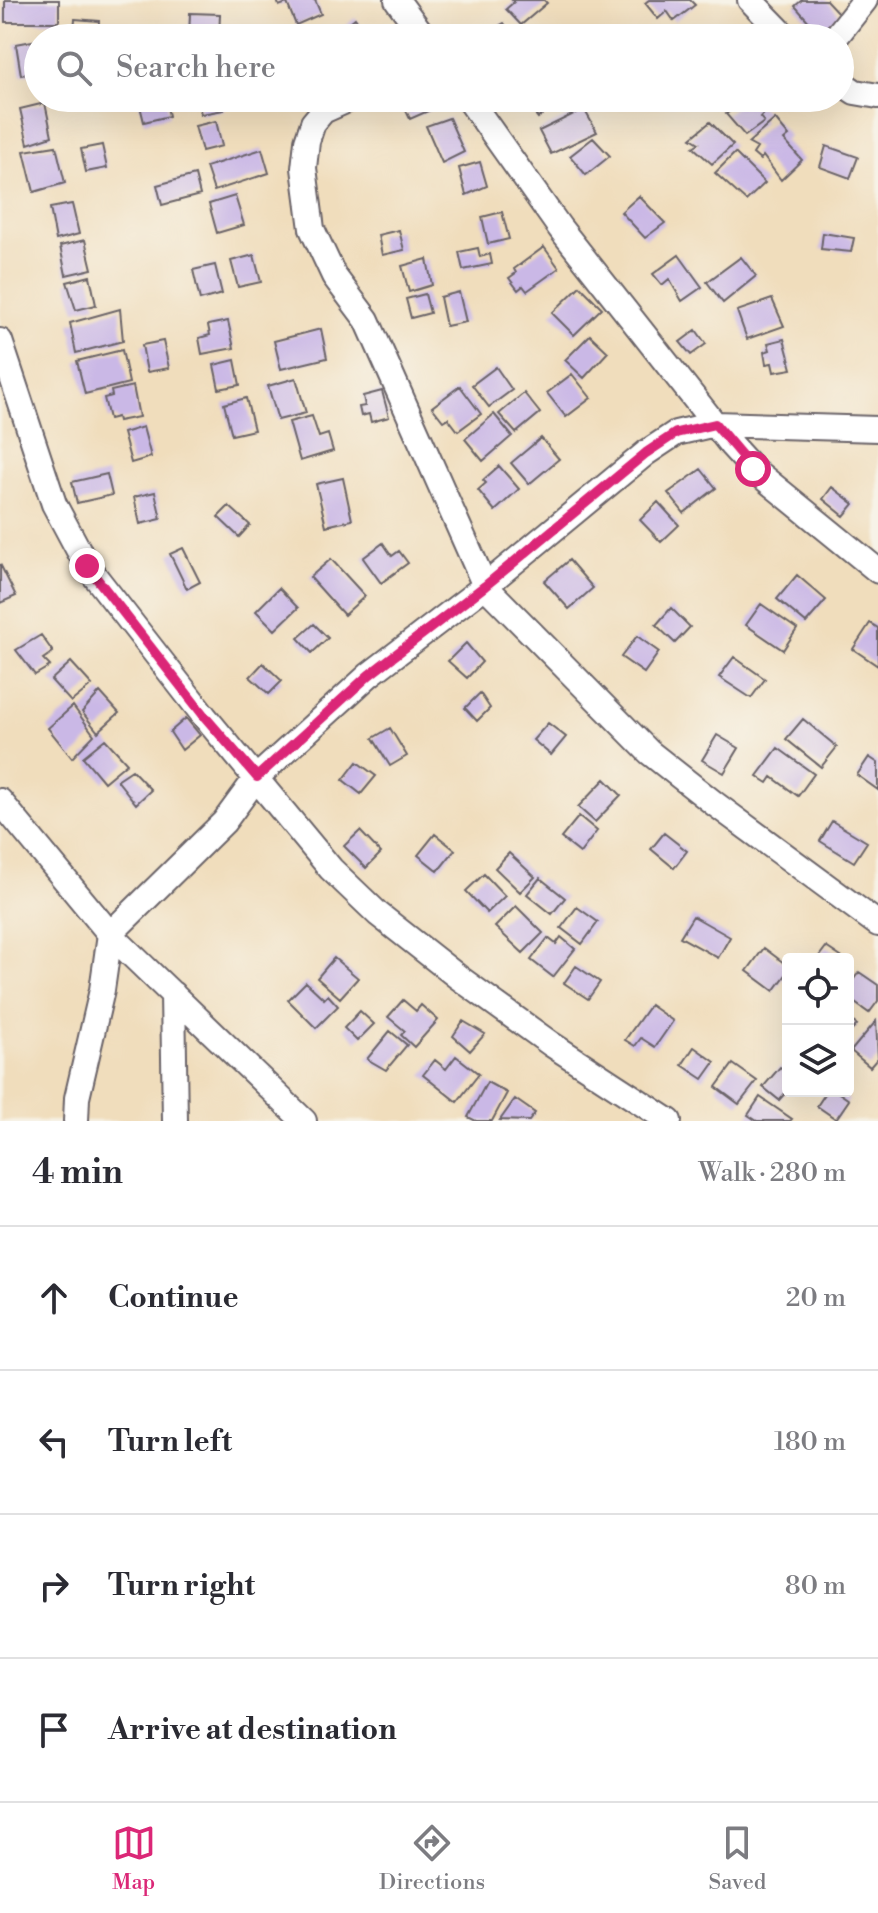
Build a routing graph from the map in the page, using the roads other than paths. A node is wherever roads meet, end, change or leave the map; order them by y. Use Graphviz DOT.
graph roads {
  1 [pos="397,0"];
  2 [pos="750,0"];
  3 [pos="865,0"];
  4 [pos="415,24"];
  5 [pos="773,24"];
  6 [pos="846,24"];
  7 [pos="854,91"];
  8 [pos="878,96"];
  9 [pos="322,112"];
  10 [pos="478,112"];
  11 [pos="0,341"];
  12 [pos="715,424"];
  13 [pos="878,429"];
  14 [pos="878,571"];
  15 [pos="485,586"];
  16 [pos="257,777"];
  17 [pos="0,801"];
  18 [pos="878,924"];
  19 [pos="110,934"];
  20 [pos="173,994"];
  21 [pos="76,1121"];
  22 [pos="175,1121"];
  23 [pos="304,1121"];
  24 [pos="669,1121"];
  1 -- 4 [label="street"];
  2 -- 5 [label="street"];
  3 -- 6 [label="street"];
  7 -- 8 [label="street"];
  9 -- 15 [label="street"];
  10 -- 12 [label="street"];
  11 -- 16 [label="street"];
  12 -- 13 [label="street"];
  12 -- 14 [label="street"];
  12 -- 15 [label="street"];
  15 -- 16 [label="street"];
  15 -- 18 [label="street"];
  16 -- 19 [label="street"];
  16 -- 24 [label="street"];
  17 -- 19 [label="street"];
  19 -- 20 [label="street"];
  19 -- 21 [label="street"];
  20 -- 22 [label="street"];
  20 -- 23 [label="street"];
}
